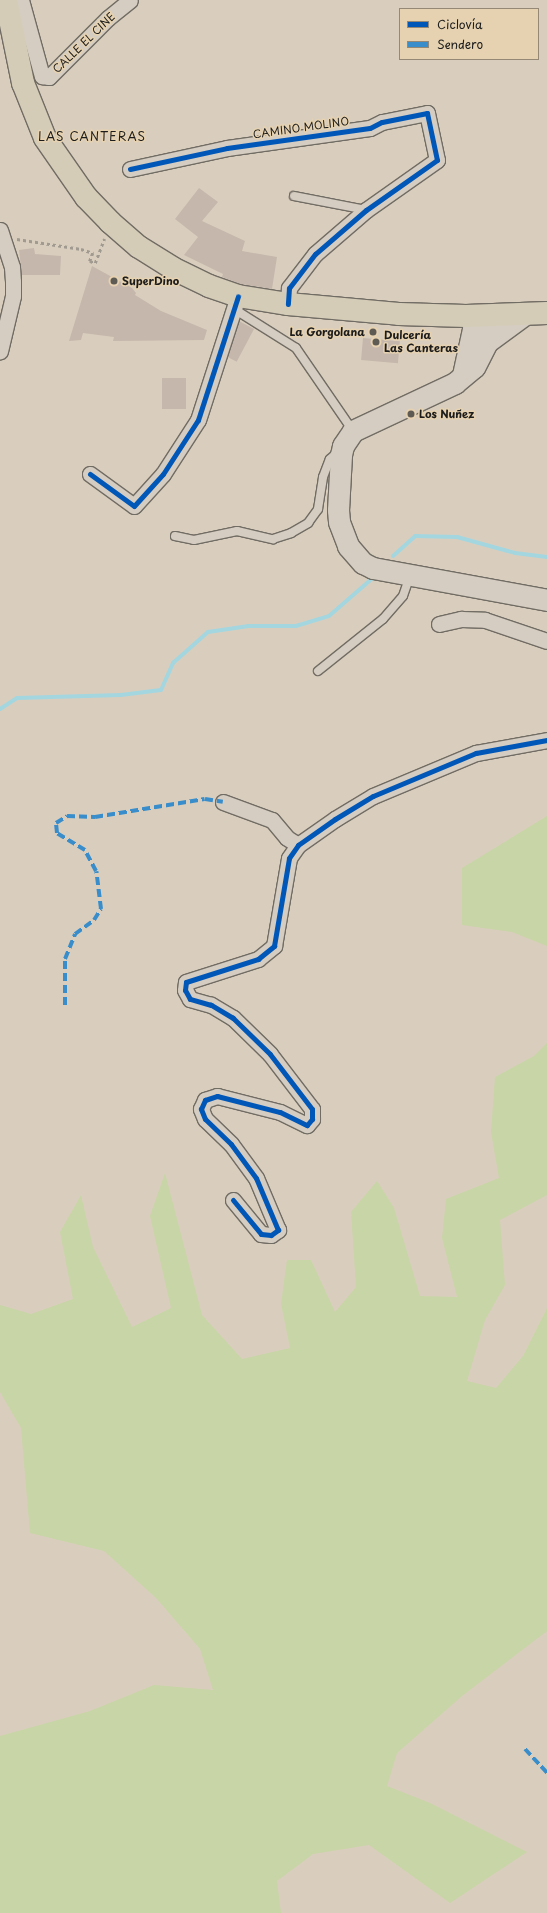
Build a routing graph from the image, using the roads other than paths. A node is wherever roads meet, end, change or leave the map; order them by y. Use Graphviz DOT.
graph roads {
  1 [pos="6,0"];
  2 [pos="21,0"];
  3 [pos="130,0"];
  4 [pos="4,37"];
  5 [pos="130,169"];
  6 [pos="294,196"];
  7 [pos="366,210"];
  8 [pos="2,233"];
  9 [pos="236,302"];
  10 [pos="288,304"];
  11 [pos="547,313"];
  12 [pos="478,328"];
  13 [pos="0,351"];
  14 [pos="348,439"];
  15 [pos="90,474"];
  16 [pos="175,536"];
  17 [pos="410,576"];
  18 [pos="547,600"];
  19 [pos="439,624"];
  20 [pos="547,641"];
  21 [pos="318,671"];
  22 [pos="547,740"];
  23 [pos="223,802"];
  24 [pos="298,845"];
  25 [pos="233,1200"];
  1 -- 4 [label="main road"];
  2 -- 3 [label="street, CALLE EL CINE"];
  4 -- 9 [label="main road"];
  5 -- 7 [label="street, CAMINO MOLINO"];
  6 -- 7 [label="lane"];
  7 -- 10 [label="street"];
  8 -- 13 [label="street"];
  9 -- 10 [label="main road"];
  9 -- 14 [label="lane"];
  9 -- 15 [label="street"];
  10 -- 12 [label="main road"];
  11 -- 12 [label="main road"];
  12 -- 14 [label="main road"];
  14 -- 16 [label="lane"];
  14 -- 17 [label="main road"];
  17 -- 18 [label="main road"];
  17 -- 21 [label="lane"];
  19 -- 20 [label="street"];
  22 -- 24 [label="street"];
  23 -- 24 [label="street"];
  24 -- 25 [label="street"];
}
